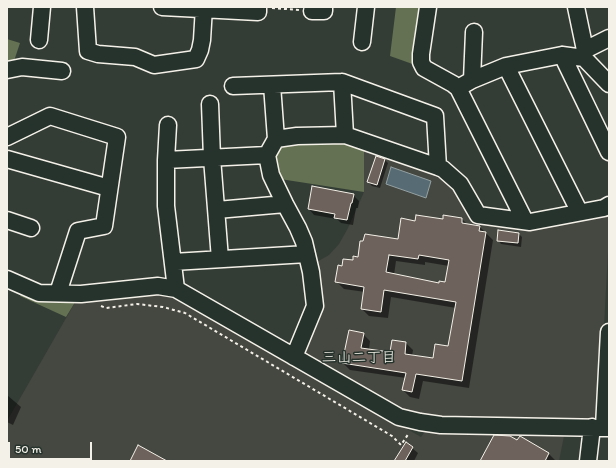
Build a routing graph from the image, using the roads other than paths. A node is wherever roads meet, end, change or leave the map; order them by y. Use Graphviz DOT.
graph roads {
  1 [pos="42,7"];
  2 [pos="85,7"];
  3 [pos="162,7"];
  4 [pos="258,7"];
  5 [pos="366,7"];
  6 [pos="428,7"];
  7 [pos="576,7"];
  8 [pos="204,8"];
  9 [pos="474,32"];
  10 [pos="609,38"];
  11 [pos="39,40"];
  12 [pos="362,42"];
  13 [pos="584,54"];
  14 [pos="562,55"];
  15 [pos="506,66"];
  16 [pos="7,70"];
  17 [pos="62,71"];
  18 [pos="472,80"];
  19 [pos="342,82"];
  20 [pos="609,84"];
  21 [pos="272,85"];
  22 [pos="232,86"];
  23 [pos="458,88"];
  24 [pos="210,104"];
  25 [pos="168,125"];
  26 [pos="345,135"];
  27 [pos="7,137"];
  28 [pos="276,139"];
  29 [pos="609,152"];
  30 [pos="267,155"];
  31 [pos="7,158"];
  32 [pos="212,158"];
  33 [pos="166,160"];
  34 [pos="438,167"];
  35 [pos="109,188"];
  36 [pos="285,204"];
  37 [pos="609,205"];
  38 [pos="217,210"];
  39 [pos="579,211"];
  40 [pos="7,220"];
  41 [pos="525,221"];
  42 [pos="31,228"];
  43 [pos="307,254"];
  44 [pos="220,259"];
  45 [pos="173,262"];
  46 [pos="7,279"];
  47 [pos="176,289"];
  48 [pos="58,293"];
  49 [pos="609,333"];
  50 [pos="294,357"];
  51 [pos="602,427"];
  52 [pos="588,461"];
  1 -- 11 [label="street"];
  2 -- 8 [label="street"];
  3 -- 8 [label="street"];
  4 -- 8 [label="street"];
  5 -- 12 [label="street"];
  6 -- 23 [label="street"];
  7 -- 13 [label="street"];
  9 -- 18 [label="street"];
  10 -- 13 [label="street"];
  13 -- 14 [label="street"];
  13 -- 20 [label="street"];
  14 -- 15 [label="street"];
  14 -- 29 [label="street"];
  15 -- 18 [label="street"];
  15 -- 39 [label="street"];
  16 -- 17 [label="street"];
  18 -- 23 [label="street"];
  19 -- 21 [label="street"];
  19 -- 26 [label="street"];
  19 -- 34 [label="street"];
  21 -- 22 [label="street"];
  21 -- 28 [label="street"];
  23 -- 41 [label="street"];
  24 -- 32 [label="street"];
  25 -- 33 [label="street"];
  26 -- 28 [label="street"];
  26 -- 34 [label="street"];
  27 -- 35 [label="street"];
  28 -- 30 [label="street"];
  30 -- 32 [label="street"];
  30 -- 36 [label="street"];
  31 -- 35 [label="street"];
  32 -- 33 [label="street"];
  32 -- 38 [label="street"];
  33 -- 45 [label="street"];
  34 -- 41 [label="street"];
  35 -- 48 [label="street"];
  36 -- 38 [label="street"];
  36 -- 43 [label="street"];
  37 -- 39 [label="street"];
  38 -- 44 [label="street"];
  39 -- 41 [label="street"];
  40 -- 42 [label="street"];
  43 -- 44 [label="street"];
  43 -- 50 [label="street"];
  44 -- 45 [label="street"];
  45 -- 47 [label="street"];
  46 -- 48 [label="street"];
  47 -- 48 [label="street"];
  47 -- 50 [label="street"];
  49 -- 51 [label="street"];
  50 -- 51 [label="street"];
  51 -- 52 [label="street"];
}
